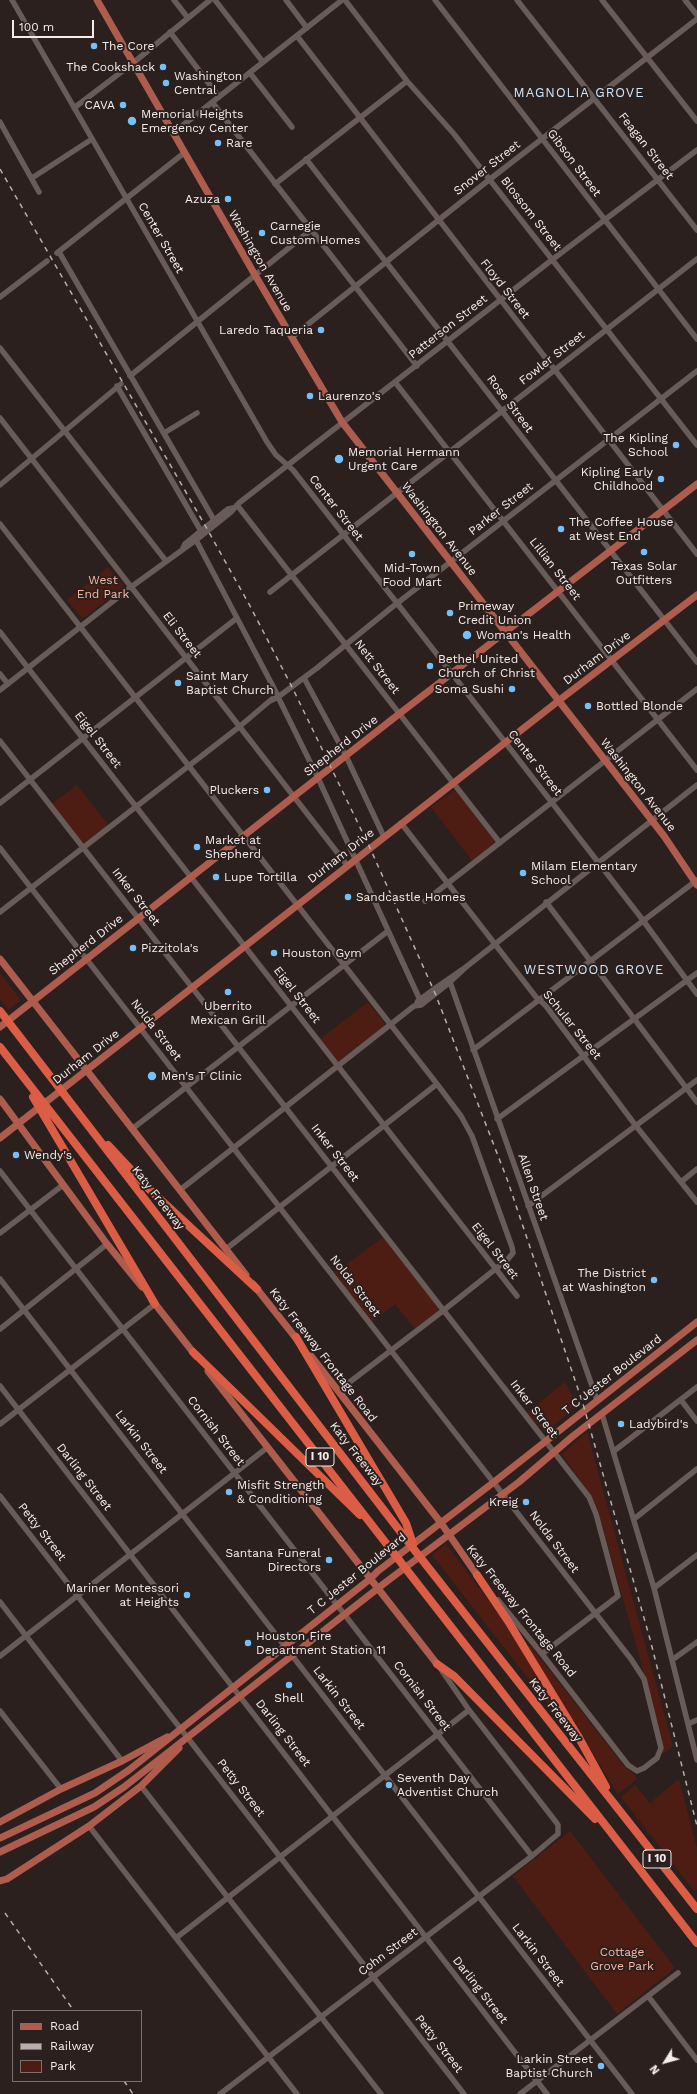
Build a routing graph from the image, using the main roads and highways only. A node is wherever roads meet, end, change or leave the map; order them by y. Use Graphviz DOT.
graph roads {
  1 [pos="97,0"];
  2 [pos="697,484"];
  3 [pos="697,595"];
  4 [pos="506,633"];
  5 [pos="558,702"];
  6 [pos="696,882"];
  7 [pos="0,959"];
  8 [pos="32,1001"];
  9 [pos="0,1011"];
  10 [pos="0,1027"];
  11 [pos="0,1047"];
  12 [pos="86,1070"];
  13 [pos="20,1074"];
  14 [pos="0,1099"];
  15 [pos="78,1114"];
  16 [pos="18,1123"];
  17 [pos="0,1138"];
  18 [pos="257,1289"];
  19 [pos="155,1304"];
  20 [pos="697,1323"];
  21 [pos="296,1337"];
  22 [pos="697,1340"];
  23 [pos="193,1352"];
  24 [pos="645,1362"];
  25 [pos="654,1374"];
  26 [pos="441,1523"];
  27 [pos="382,1536"];
  28 [pos="450,1536"];
  29 [pos="416,1552"];
  30 [pos="477,1575"];
  31 [pos="370,1579"];
  32 [pos="378,1589"];
  33 [pos="437,1664"];
  34 [pos="250,1674"];
  35 [pos="260,1681"];
  36 [pos="182,1729"];
  37 [pos="188,1737"];
  38 [pos="618,1809"];
  39 [pos="1,1820"];
  40 [pos="0,1838"];
  41 [pos="618,1842"];
  42 [pos="2,1851"];
  43 [pos="0,1881"];
  44 [pos="697,1909"];
  45 [pos="697,1943"];
  1 -- 4 [label="main road, Washington Avenue"];
  2 -- 4 [label="main road, Shepherd Drive"];
  3 -- 5 [label="main road, Durham Drive"];
  4 -- 5 [label="main road, Washington Avenue"];
  4 -- 8 [label="main road, Shepherd Drive"];
  5 -- 6 [label="main road, Washington Avenue"];
  5 -- 12 [label="main road, Durham Drive"];
  7 -- 8 [label="main road, Katy Freeway Frontage Road"];
  8 -- 10 [label="main road, Shepherd Drive"];
  8 -- 12 [label="main road, Katy Freeway Frontage Road"];
  9 -- 15 [label="highway, Katy Freeway / I 10"];
  11 -- 13 [label="highway, I 10"];
  12 -- 16 [label="main road, Durham Drive"];
  12 -- 18 [label="main road, Katy Freeway Frontage Road"];
  13 -- 19 [label="highway"];
  13 -- 27 [label="highway, I 10"];
  14 -- 16 [label="main road"];
  15 -- 18 [label="highway"];
  15 -- 29 [label="highway, Katy Freeway / I 10"];
  16 -- 17 [label="main road, Durham Drive"];
  16 -- 19 [label="main road"];
  18 -- 21 [label="main road, Katy Freeway Frontage Road"];
  19 -- 23 [label="main road"];
  20 -- 24 [label="main road, T C Jester Boulevard"];
  21 -- 26 [label="main road, Katy Freeway Frontage Road"];
  21 -- 29 [label="highway"];
  22 -- 25 [label="main road, T C Jester Boulevard"];
  23 -- 27 [label="highway"];
  23 -- 31 [label="main road"];
  24 -- 25 [label="main road"];
  24 -- 26 [label="main road, T C Jester Boulevard"];
  25 -- 28 [label="main road, T C Jester Boulevard"];
  26 -- 28 [label="main road, Katy Freeway Frontage Road"];
  26 -- 31 [label="main road, T C Jester Boulevard"];
  27 -- 41 [label="highway, I 10"];
  28 -- 30 [label="main road, Katy Freeway Frontage Road"];
  28 -- 32 [label="main road, T C Jester Boulevard"];
  29 -- 38 [label="highway, Katy Freeway / I 10"];
  30 -- 38 [label="highway"];
  31 -- 32 [label="main road"];
  31 -- 34 [label="main road, T C Jester Boulevard"];
  32 -- 33 [label="main road"];
  32 -- 35 [label="main road, T C Jester Boulevard"];
  33 -- 41 [label="highway"];
  34 -- 35 [label="main road"];
  34 -- 36 [label="main road, T C Jester Boulevard"];
  35 -- 37 [label="main road, T C Jester Boulevard"];
  36 -- 39 [label="main road"];
  36 -- 40 [label="main road, T C Jester Boulevard"];
  37 -- 42 [label="main road, T C Jester Boulevard"];
  37 -- 43 [label="main road"];
  38 -- 44 [label="highway, Katy Freeway / I 10"];
  41 -- 45 [label="highway, I 10"];
}
